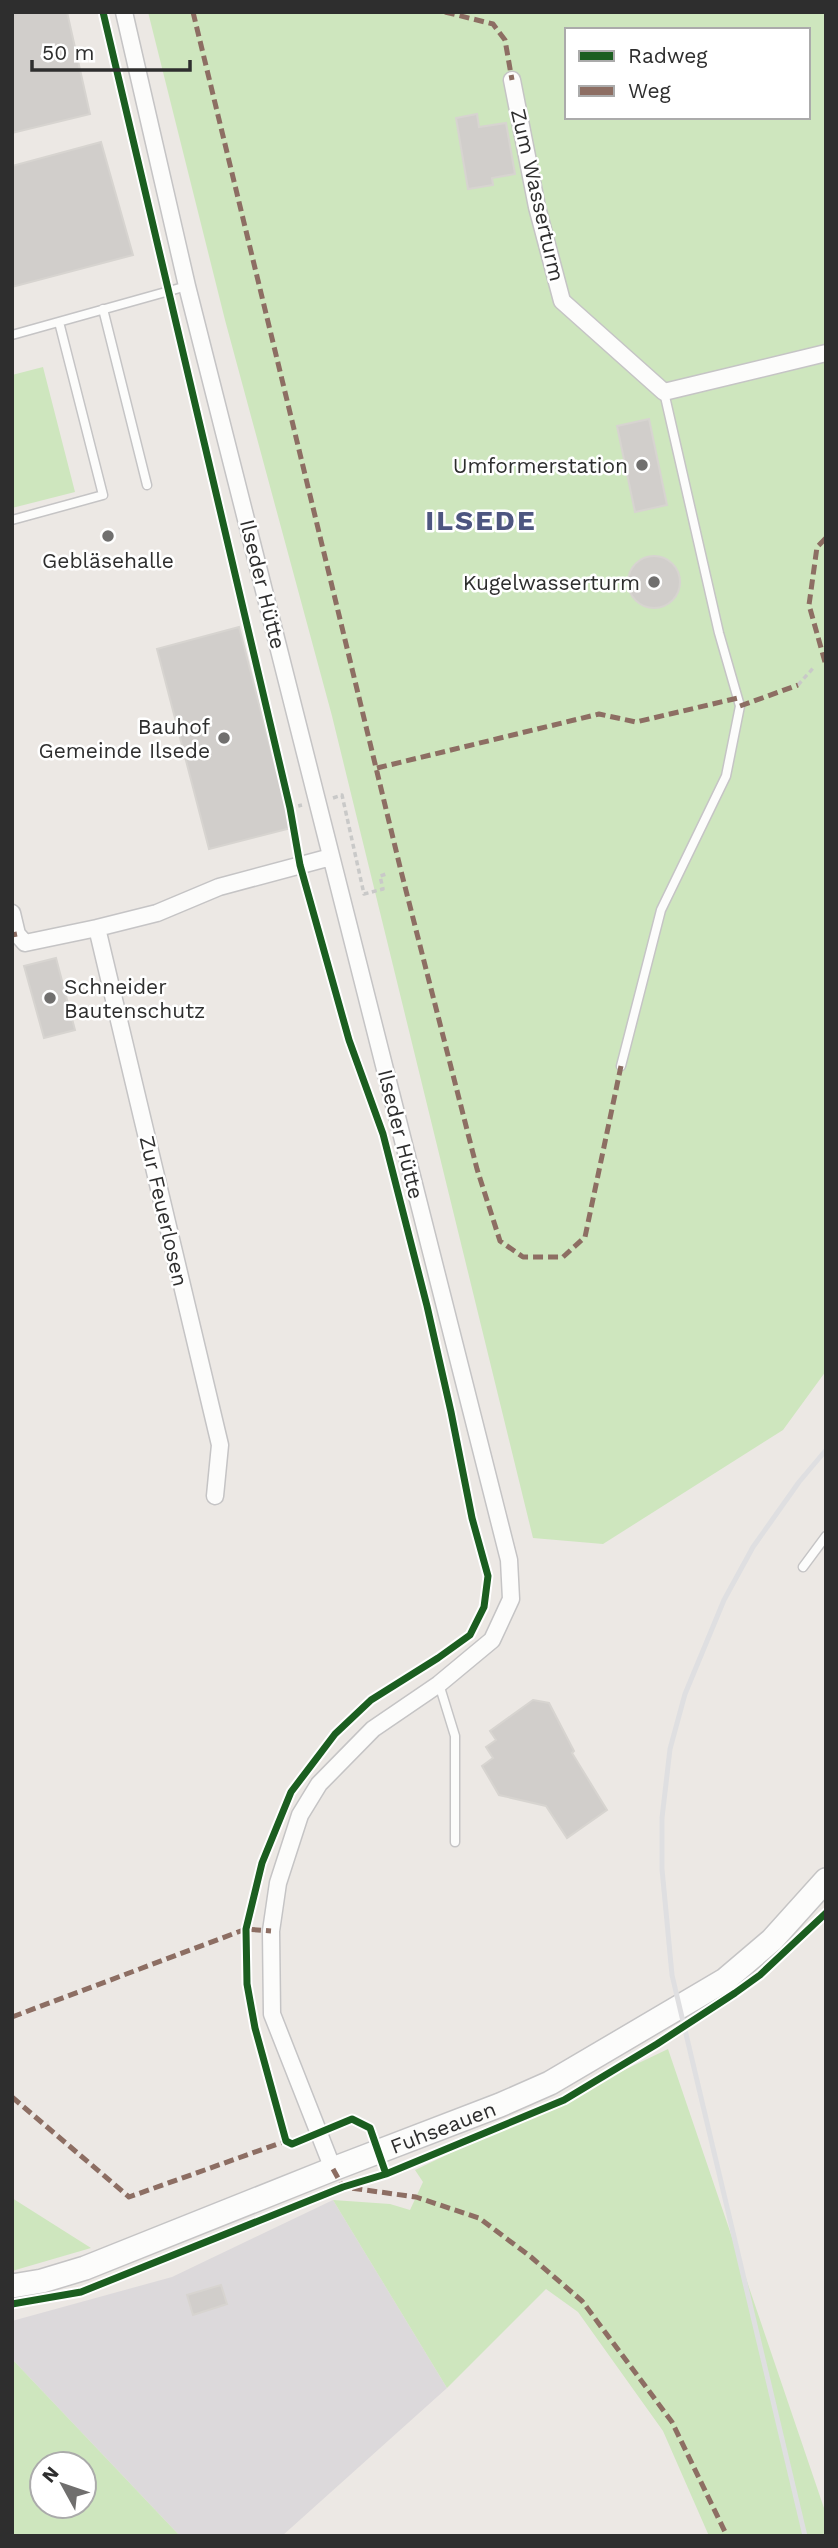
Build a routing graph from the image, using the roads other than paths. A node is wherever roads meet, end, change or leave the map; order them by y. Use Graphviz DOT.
graph roads {
  1 [pos="124,12"];
  2 [pos="512,80"];
  3 [pos="187,286"];
  4 [pos="103,309"];
  5 [pos="59,322"];
  6 [pos="12,335"];
  7 [pos="826,353"];
  8 [pos="664,392"];
  9 [pos="147,485"];
  10 [pos="12,520"];
  11 [pos="331,857"];
  12 [pos="12,913"];
  13 [pos="97,928"];
  14 [pos="621,1066"];
  15 [pos="215,1496"];
  16 [pos="826,1536"];
  17 [pos="803,1567"];
  18 [pos="439,1684"];
  19 [pos="455,1842"];
  20 [pos="826,1880"];
  21 [pos="333,2169"];
  22 [pos="12,2286"];
  1 -- 3 [label="street, Ilseder Hütte"];
  2 -- 8 [label="street, Zum Wasserturm"];
  3 -- 4 [label="lane"];
  3 -- 11 [label="street, Ilseder Hütte"];
  4 -- 5 [label="lane"];
  4 -- 9 [label="lane"];
  5 -- 6 [label="lane"];
  5 -- 10 [label="lane"];
  7 -- 8 [label="street"];
  8 -- 14 [label="lane"];
  11 -- 13 [label="street"];
  11 -- 18 [label="street, Ilseder Hütte"];
  12 -- 13 [label="street"];
  13 -- 15 [label="street, Zur Feuerlosen"];
  16 -- 17 [label="lane"];
  18 -- 19 [label="lane"];
  18 -- 21 [label="street, Ilseder Hütte"];
  20 -- 21 [label="street, Fuhseauen"];
  21 -- 22 [label="street, Fuhseauen"];
}
